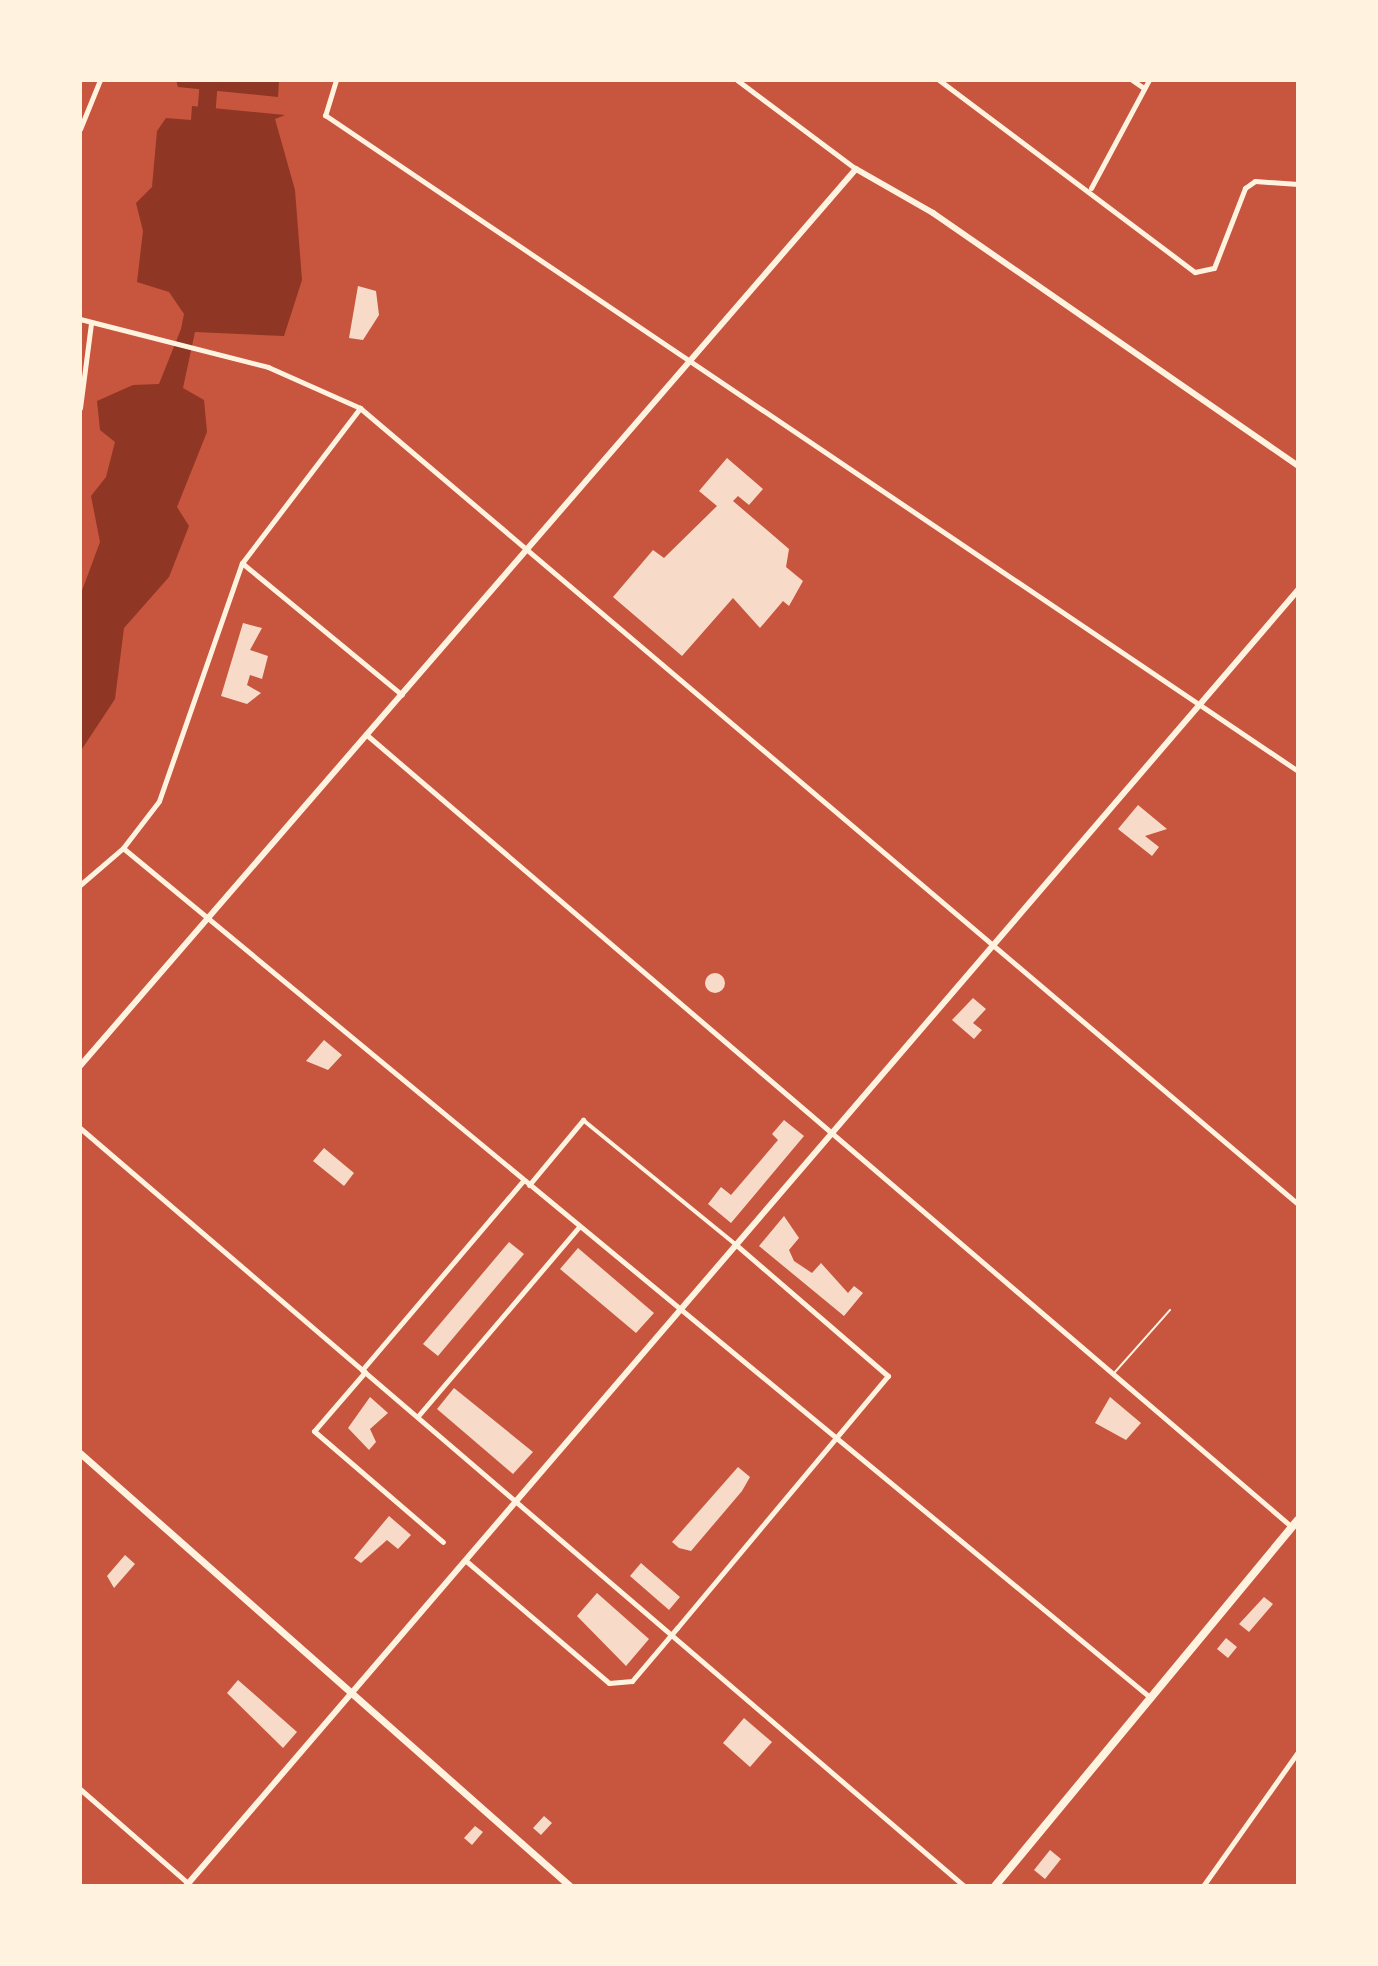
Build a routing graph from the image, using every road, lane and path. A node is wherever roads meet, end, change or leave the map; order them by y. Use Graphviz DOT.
graph roads {
  1 [pos="100,80"];
  2 [pos="336,80"];
  3 [pos="737,80"];
  4 [pos="939,80"];
  5 [pos="1132,80"];
  6 [pos="1149,80"];
  7 [pos="1145,88"];
  8 [pos="80,129"];
  9 [pos="856,169"];
  10 [pos="1298,184"];
  11 [pos="1091,188"];
  12 [pos="80,319"];
  13 [pos="91,323"];
  14 [pos="689,360"];
  15 [pos="80,408"];
  16 [pos="360,408"];
  17 [pos="1298,466"];
  18 [pos="525,548"];
  19 [pos="242,563"];
  20 [pos="1298,590"];
  21 [pos="402,695"];
  22 [pos="1201,704"];
  23 [pos="368,736"];
  24 [pos="1298,771"];
  25 [pos="123,848"];
  26 [pos="80,885"];
  27 [pos="208,920"];
  28 [pos="994,947"];
  29 [pos="80,1066"];
  30 [pos="583,1120"];
  31 [pos="80,1128"];
  32 [pos="830,1135"];
  33 [pos="526,1183"];
  34 [pos="1298,1204"];
  35 [pos="578,1228"];
  36 [pos="736,1245"];
  37 [pos="1170,1310"];
  38 [pos="679,1313"];
  39 [pos="364,1371"];
  40 [pos="1112,1376"];
  41 [pos="418,1416"];
  42 [pos="836,1443"];
  43 [pos="80,1453"];
  44 [pos="517,1501"];
  45 [pos="1295,1524"];
  46 [pos="443,1542"];
  47 [pos="465,1560"];
  48 [pos="673,1634"];
  49 [pos="351,1691"];
  50 [pos="1151,1698"];
  51 [pos="1298,1752"];
  52 [pos="80,1789"];
  53 [pos="188,1885"];
  54 [pos="570,1886"];
  55 [pos="964,1886"];
  56 [pos="995,1886"];
  57 [pos="1203,1886"];
  1 -- 8 [label="street"];
  2 -- 14 [label="street"];
  3 -- 9 [label="street"];
  4 -- 11 [label="street"];
  5 -- 7 [label="street"];
  6 -- 7 [label="street"];
  7 -- 11 [label="street"];
  9 -- 14 [label="street"];
  9 -- 17 [label="street"];
  10 -- 11 [label="street"];
  12 -- 13 [label="street"];
  13 -- 15 [label="street"];
  13 -- 16 [label="street"];
  14 -- 18 [label="street"];
  14 -- 22 [label="street"];
  16 -- 18 [label="street"];
  16 -- 19 [label="street"];
  18 -- 21 [label="street"];
  18 -- 28 [label="street"];
  19 -- 21 [label="street"];
  19 -- 25 [label="street"];
  20 -- 22 [label="street"];
  21 -- 23 [label="street"];
  22 -- 24 [label="street"];
  22 -- 28 [label="street"];
  23 -- 27 [label="street"];
  23 -- 32 [label="street"];
  25 -- 26 [label="street"];
  25 -- 27 [label="street"];
  27 -- 29 [label="street"];
  27 -- 33 [label="street"];
  28 -- 32 [label="street"];
  28 -- 34 [label="street"];
  30 -- 33 [label="street"];
  30 -- 36 [label="street"];
  31 -- 39 [label="street"];
  32 -- 36 [label="street"];
  32 -- 40 [label="street"];
  33 -- 35 [label="street"];
  33 -- 39 [label="street"];
  35 -- 38 [label="street"];
  35 -- 41 [label="street"];
  36 -- 38 [label="street"];
  36 -- 42 [label="street"];
  37 -- 40 [label="lane"];
  38 -- 42 [label="street"];
  38 -- 44 [label="street"];
  39 -- 41 [label="street"];
  39 -- 46 [label="street"];
  40 -- 45 [label="street"];
  41 -- 44 [label="street"];
  42 -- 48 [label="street"];
  42 -- 50 [label="street"];
  43 -- 49 [label="main road"];
  44 -- 47 [label="street"];
  44 -- 48 [label="street"];
  45 -- 50 [label="main road"];
  47 -- 48 [label="street"];
  47 -- 49 [label="street"];
  48 -- 55 [label="street"];
  49 -- 53 [label="street"];
  49 -- 54 [label="main road"];
  50 -- 56 [label="main road"];
  51 -- 57 [label="street"];
  52 -- 53 [label="street"];
}
